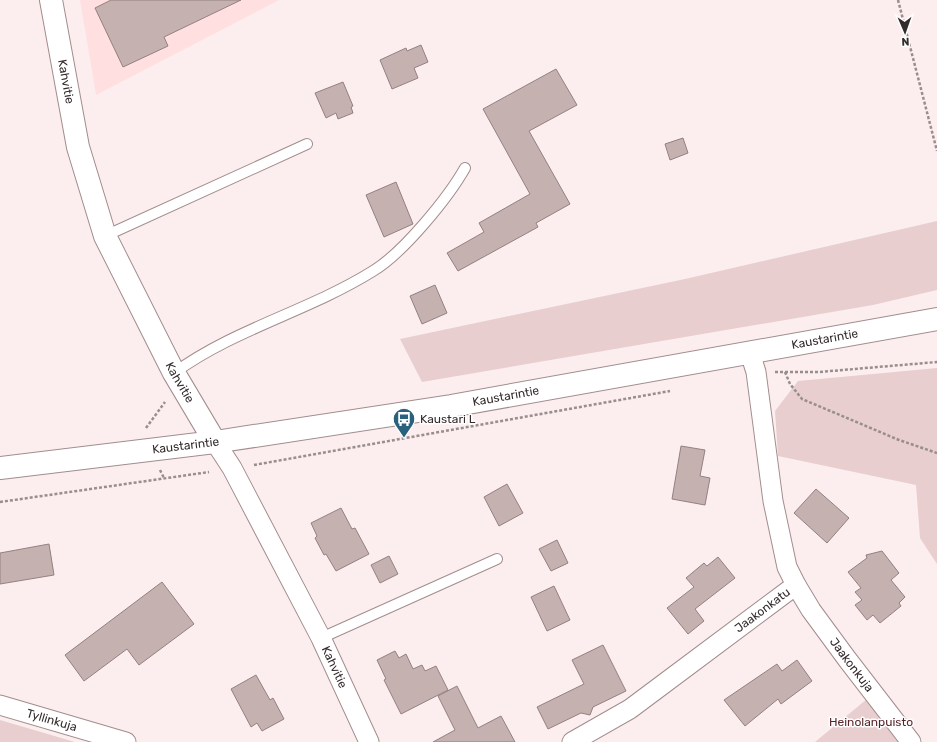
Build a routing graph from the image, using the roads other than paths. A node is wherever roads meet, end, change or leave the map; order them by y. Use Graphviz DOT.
graph roads {
  1 [pos="51,0"];
  2 [pos="307,144"];
  3 [pos="466,168"];
  4 [pos="104,236"];
  5 [pos="937,319"];
  6 [pos="753,362"];
  7 [pos="174,373"];
  8 [pos="215,442"];
  9 [pos="0,468"];
  10 [pos="497,559"];
  11 [pos="796,585"];
  12 [pos="321,638"];
  13 [pos="0,705"];
  14 [pos="126,742"];
  15 [pos="369,742"];
  16 [pos="572,742"];
  17 [pos="911,742"];
  1 -- 4 [label="street, Kahvitie"];
  2 -- 4 [label="lane"];
  3 -- 7 [label="lane"];
  4 -- 7 [label="street, Kahvitie"];
  5 -- 6 [label="street, Kaustarintie"];
  6 -- 8 [label="street, Kaustarintie"];
  6 -- 11 [label="street, Jaakonkatu"];
  7 -- 8 [label="street, Kahvitie"];
  8 -- 9 [label="street, Kaustarintie"];
  8 -- 12 [label="street, Kahvitie"];
  10 -- 12 [label="lane"];
  11 -- 16 [label="street, Jaakonkatu"];
  11 -- 17 [label="street, Jaakonkuja"];
  12 -- 15 [label="street, Kahvitie"];
  13 -- 14 [label="street, Tyllinkuja"];
}
